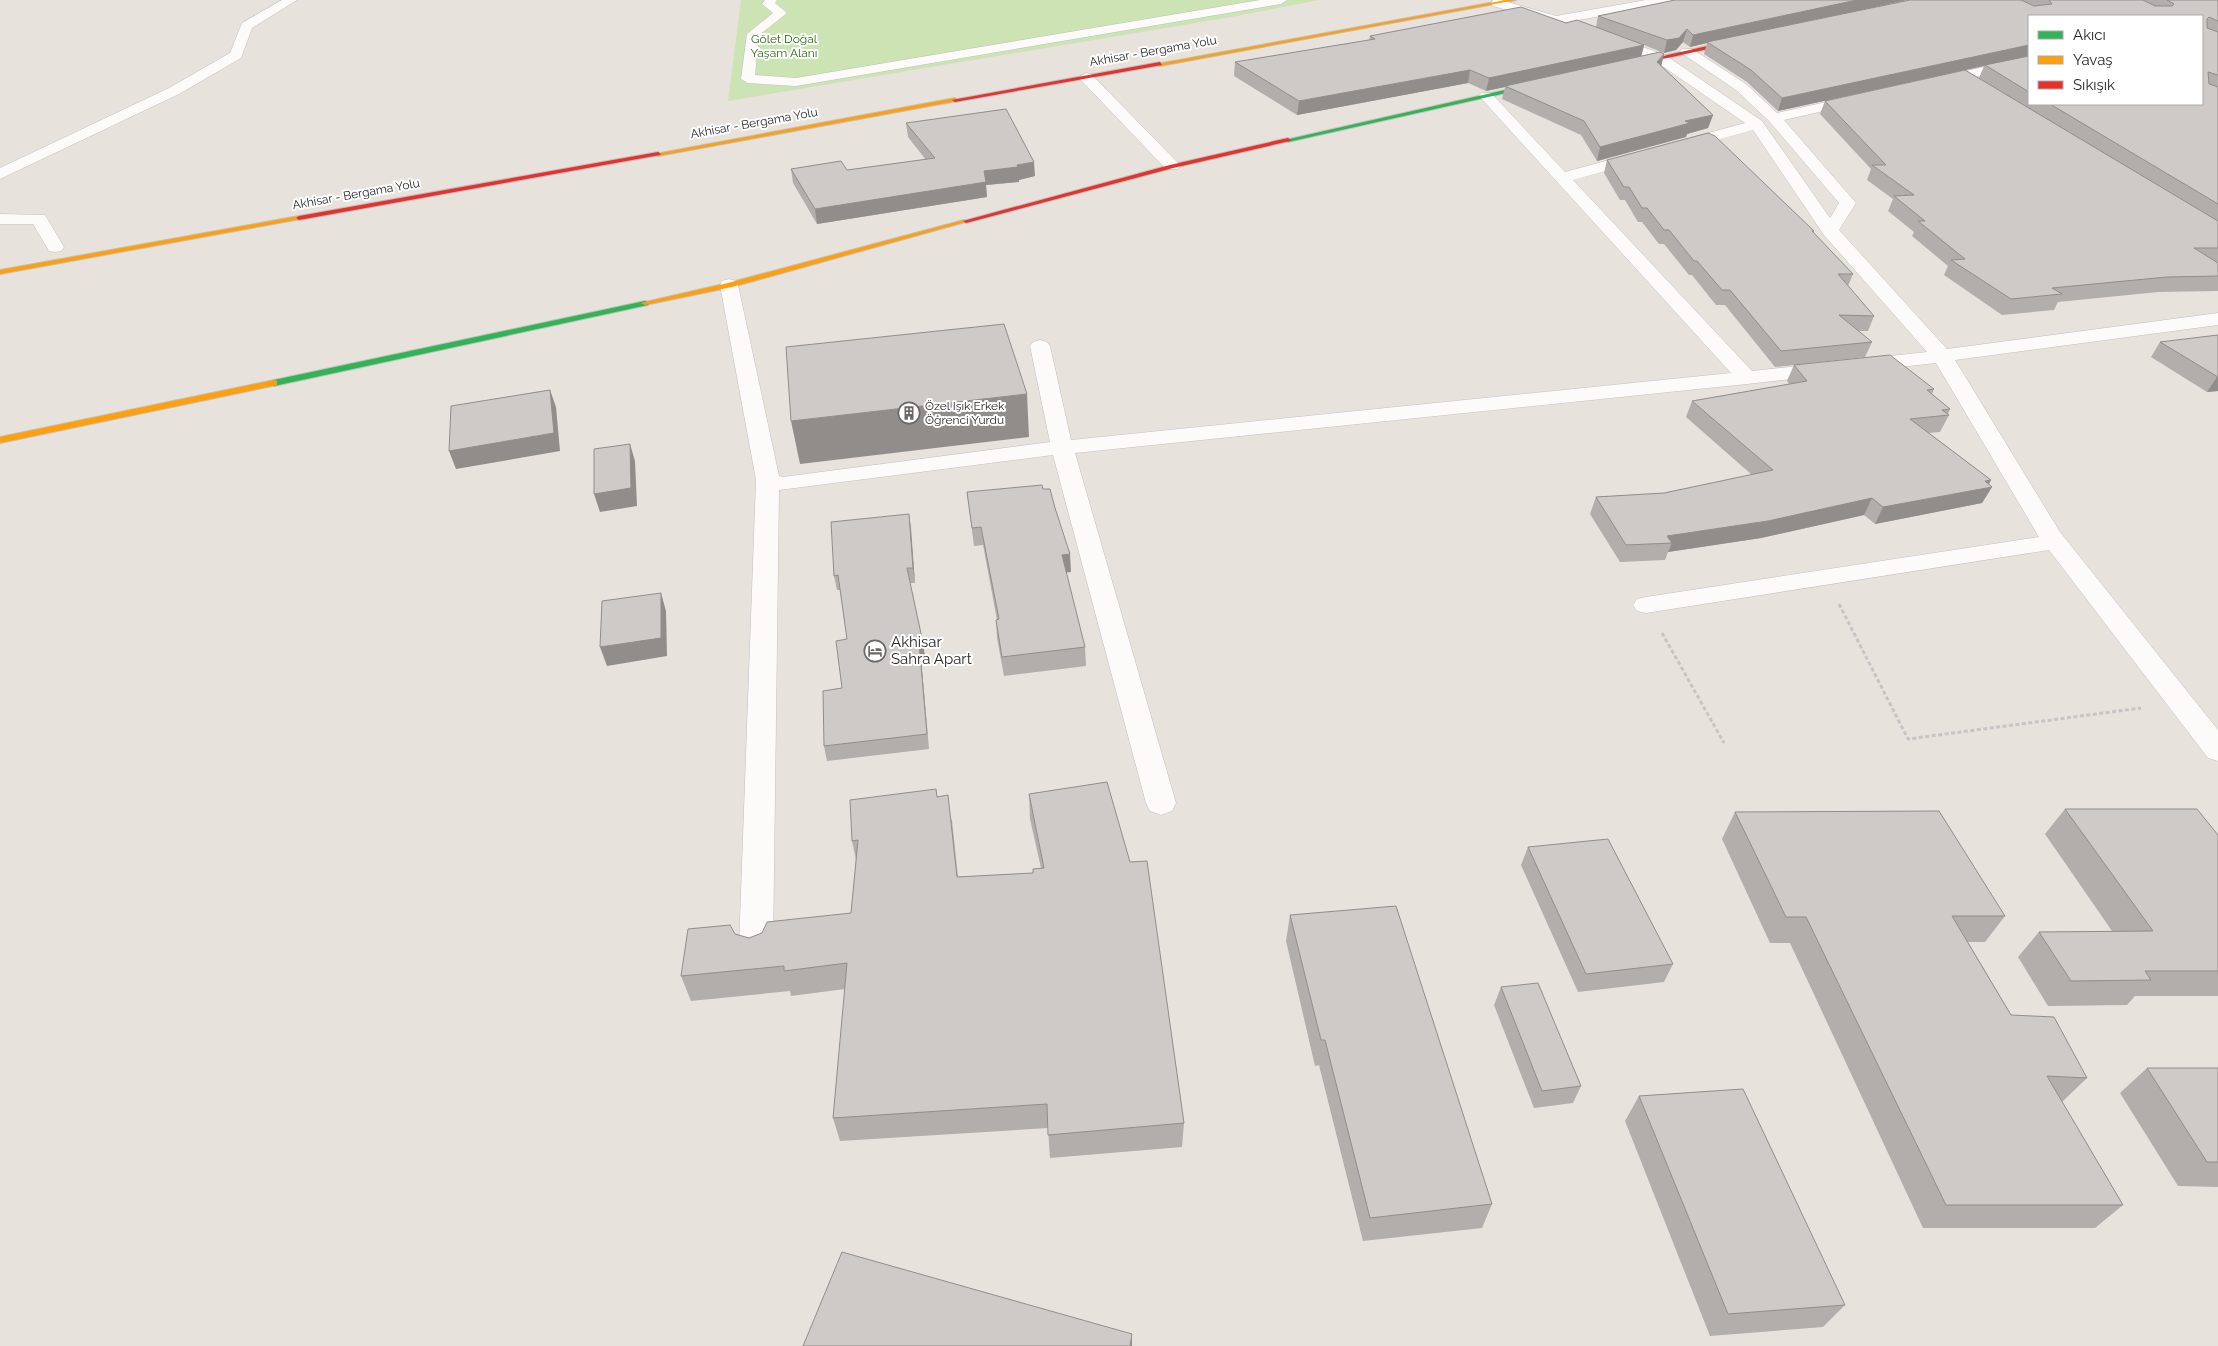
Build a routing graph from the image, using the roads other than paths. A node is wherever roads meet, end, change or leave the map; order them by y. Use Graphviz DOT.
graph roads {
  1 [pos="291,0"];
  2 [pos="771,0"];
  3 [pos="1281,0"];
  4 [pos="1451,0"];
  5 [pos="1514,0"];
  6 [pos="1666,0"];
  7 [pos="1497,3"];
  8 [pos="1557,20"];
  9 [pos="1303,26"];
  10 [pos="1753,38"];
  11 [pos="1687,52"];
  12 [pos="1660,58"];
  13 [pos="2028,61"];
  14 [pos="1612,68"];
  15 [pos="1962,76"];
  16 [pos="1086,77"];
  17 [pos="1554,81"];
  18 [pos="1924,84"];
  19 [pos="1979,86"];
  20 [pos="1486,96"];
  21 [pos="1868,97"];
  22 [pos="1774,118"];
  23 [pos="1757,124"];
  24 [pos="1172,166"];
  25 [pos="0,174"];
  26 [pos="1562,178"];
  27 [pos="1,215"];
  28 [pos="1830,231"];
  29 [pos="55,247"];
  30 [pos="0,272"];
  31 [pos="729,285"];
  32 [pos="2218,318"];
  33 [pos="1040,346"];
  34 [pos="1942,356"];
  35 [pos="1747,378"];
  36 [pos="0,440"];
  37 [pos="1062,448"];
  38 [pos="768,480"];
  39 [pos="2054,542"];
  40 [pos="1646,605"];
  41 [pos="2218,750"];
  42 [pos="1161,804"];
  43 [pos="756,948"];
  1 -- 25 [label="street"];
  2 -- 3 [label="street"];
  4 -- 9 [label="main road"];
  5 -- 7 [label="main road, Akhisar - Bergama Yolu"];
  6 -- 8 [label="street"];
  7 -- 8 [label="street"];
  7 -- 16 [label="main road, Akhisar - Bergama Yolu"];
  8 -- 12 [label="street"];
  10 -- 11 [label="main road"];
  11 -- 12 [label="main road"];
  11 -- 22 [label="street"];
  12 -- 14 [label="main road"];
  12 -- 23 [label="street"];
  13 -- 15 [label="street"];
  15 -- 18 [label="street"];
  15 -- 19 [label="street"];
  16 -- 24 [label="street"];
  16 -- 30 [label="main road, Akhisar - Bergama Yolu"];
  17 -- 20 [label="main road"];
  20 -- 24 [label="main road"];
  20 -- 26 [label="street"];
  21 -- 22 [label="street"];
  22 -- 28 [label="street"];
  23 -- 26 [label="street"];
  23 -- 28 [label="street"];
  24 -- 31 [label="main road"];
  26 -- 35 [label="street"];
  27 -- 29 [label="street"];
  28 -- 34 [label="street"];
  31 -- 36 [label="main road"];
  31 -- 38 [label="street"];
  32 -- 34 [label="street"];
  33 -- 37 [label="street"];
  34 -- 35 [label="street"];
  34 -- 39 [label="street"];
  35 -- 37 [label="street"];
  37 -- 38 [label="street"];
  37 -- 42 [label="street"];
  38 -- 43 [label="street"];
  39 -- 40 [label="street"];
  39 -- 41 [label="street"];
}
